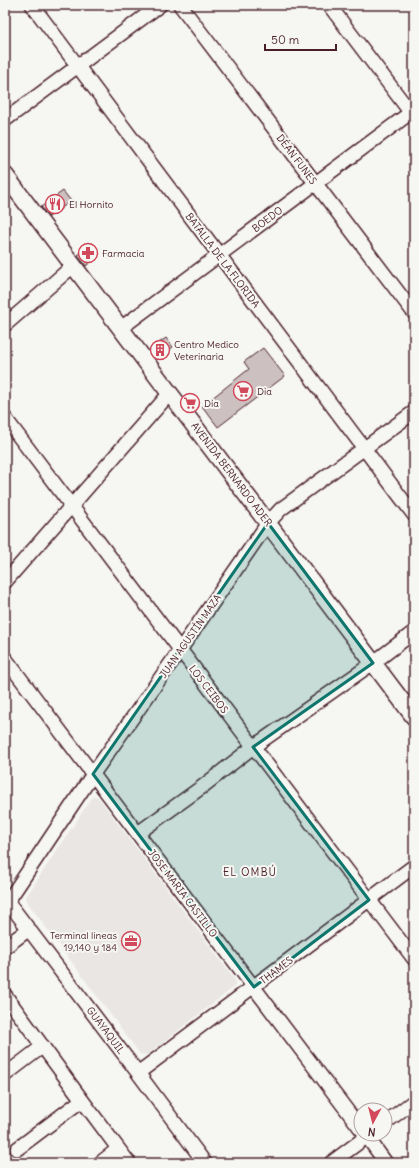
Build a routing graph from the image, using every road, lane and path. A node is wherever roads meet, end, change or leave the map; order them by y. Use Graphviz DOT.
graph roads {
  1 [pos="32,5"];
  2 [pos="160,5"];
  3 [pos="180,5"];
  4 [pos="329,5"];
  5 [pos="77,67"];
  6 [pos="413,113"];
  7 [pos="5,120"];
  8 [pos="5,175"];
  9 [pos="315,183"];
  10 [pos="219,255"];
  11 [pos="74,265"];
  12 [pos="414,313"];
  13 [pos="5,325"];
  14 [pos="121,328"];
  15 [pos="170,393"];
  16 [pos="414,412"];
  17 [pos="5,418"];
  18 [pos="365,448"];
  19 [pos="71,506"];
  20 [pos="414,515"];
  21 [pos="268,523"];
  22 [pos="5,582"];
  23 [pos="414,632"];
  24 [pos="180,650"];
  25 [pos="5,658"];
  26 [pos="373,663"];
  27 [pos="414,717"];
  28 [pos="254,747"];
  29 [pos="93,774"];
  30 [pos="138,833"];
  31 [pos="414,866"];
  32 [pos="6,900"];
  33 [pos="369,900"];
  34 [pos="29,929"];
  35 [pos="5,947"];
  36 [pos="414,959"];
  37 [pos="254,987"];
  38 [pos="5,994"];
  39 [pos="43,1046"];
  40 [pos="138,1073"];
  41 [pos="5,1075"];
  42 [pos="82,1100"];
  43 [pos="414,1101"];
  44 [pos="353,1117"];
  45 [pos="393,1117"];
  46 [pos="356,1142"];
  47 [pos="372,1142"];
  48 [pos="17,1149"];
  49 [pos="118,1149"];
  50 [pos="100,1163"];
  51 [pos="129,1163"];
  52 [pos="204,1163"];
  53 [pos="331,1163"];
  54 [pos="386,1163"];
  1 -- 5 [label="street, BATALLA DE LA FLORIDA"];
  2 -- 5 [label="street"];
  3 -- 9 [label="street, DÉAN FUNES"];
  4 -- 6 [label="street"];
  5 -- 7 [label="street"];
  5 -- 10 [label="street, BATALLA DE LA FLORIDA"];
  6 -- 9 [label="street, BOEDO"];
  8 -- 11 [label="main road, AVENIDA BERNARDO ADER"];
  9 -- 10 [label="street, BOEDO"];
  9 -- 12 [label="street, DÉAN FUNES"];
  10 -- 14 [label="street, BOEDO"];
  10 -- 18 [label="street, BATALLA DE LA FLORIDA"];
  11 -- 13 [label="street"];
  11 -- 14 [label="main road, AVENIDA BERNARDO ADER"];
  14 -- 15 [label="main road, AVENIDA BERNARDO ADER"];
  15 -- 19 [label="street"];
  15 -- 21 [label="main road, AVENIDA BERNARDO ADER"];
  16 -- 18 [label="street, JUAN AGUSTÍN MAZA"];
  17 -- 19 [label="street, LOS CEIBOS"];
  18 -- 20 [label="street, BATALLA DE LA FLORIDA"];
  18 -- 21 [label="street, JUAN AGUSTÍN MAZA"];
  19 -- 22 [label="street"];
  19 -- 24 [label="street, LOS CEIBOS"];
  21 -- 24 [label="street, JUAN AGUSTÍN MAZA"];
  21 -- 26 [label="main road, AVENIDA BERNARDO ADER"];
  23 -- 26 [label="street"];
  24 -- 28 [label="street, LOS CEIBOS"];
  24 -- 29 [label="street, JUAN AGUSTÍN MAZA"];
  25 -- 29 [label="street, JOSE MARIA CASTILLO"];
  26 -- 27 [label="main road, AVENIDA BERNARDO ADER"];
  26 -- 28 [label="street"];
  28 -- 30 [label="street"];
  28 -- 33 [label="street, LOS CEIBOS"];
  29 -- 30 [label="street, JOSE MARIA CASTILLO"];
  29 -- 32 [label="street, JUAN AGUSTÍN MAZA"];
  30 -- 37 [label="street, JOSE MARIA CASTILLO"];
  31 -- 33 [label="street, THAMES"];
  32 -- 34 [label="street, GUAYAQUIL"];
  33 -- 36 [label="street, LOS CEIBOS"];
  33 -- 37 [label="street, THAMES"];
  34 -- 35 [label="street"];
  34 -- 40 [label="street, GUAYAQUIL"];
  37 -- 40 [label="street, THAMES"];
  37 -- 44 [label="street, JOSE MARIA CASTILLO"];
  38 -- 39 [label="street"];
  39 -- 41 [label="street"];
  39 -- 42 [label="street"];
  40 -- 52 [label="street, GUAYAQUIL"];
  42 -- 48 [label="street"];
  42 -- 49 [label="street"];
  43 -- 45 [label="street"];
  46 -- 53 [label="street"];
  47 -- 54 [label="street, JOSE MARIA CASTILLO"];
  49 -- 50 [label="street"];
  49 -- 51 [label="street"];
}
